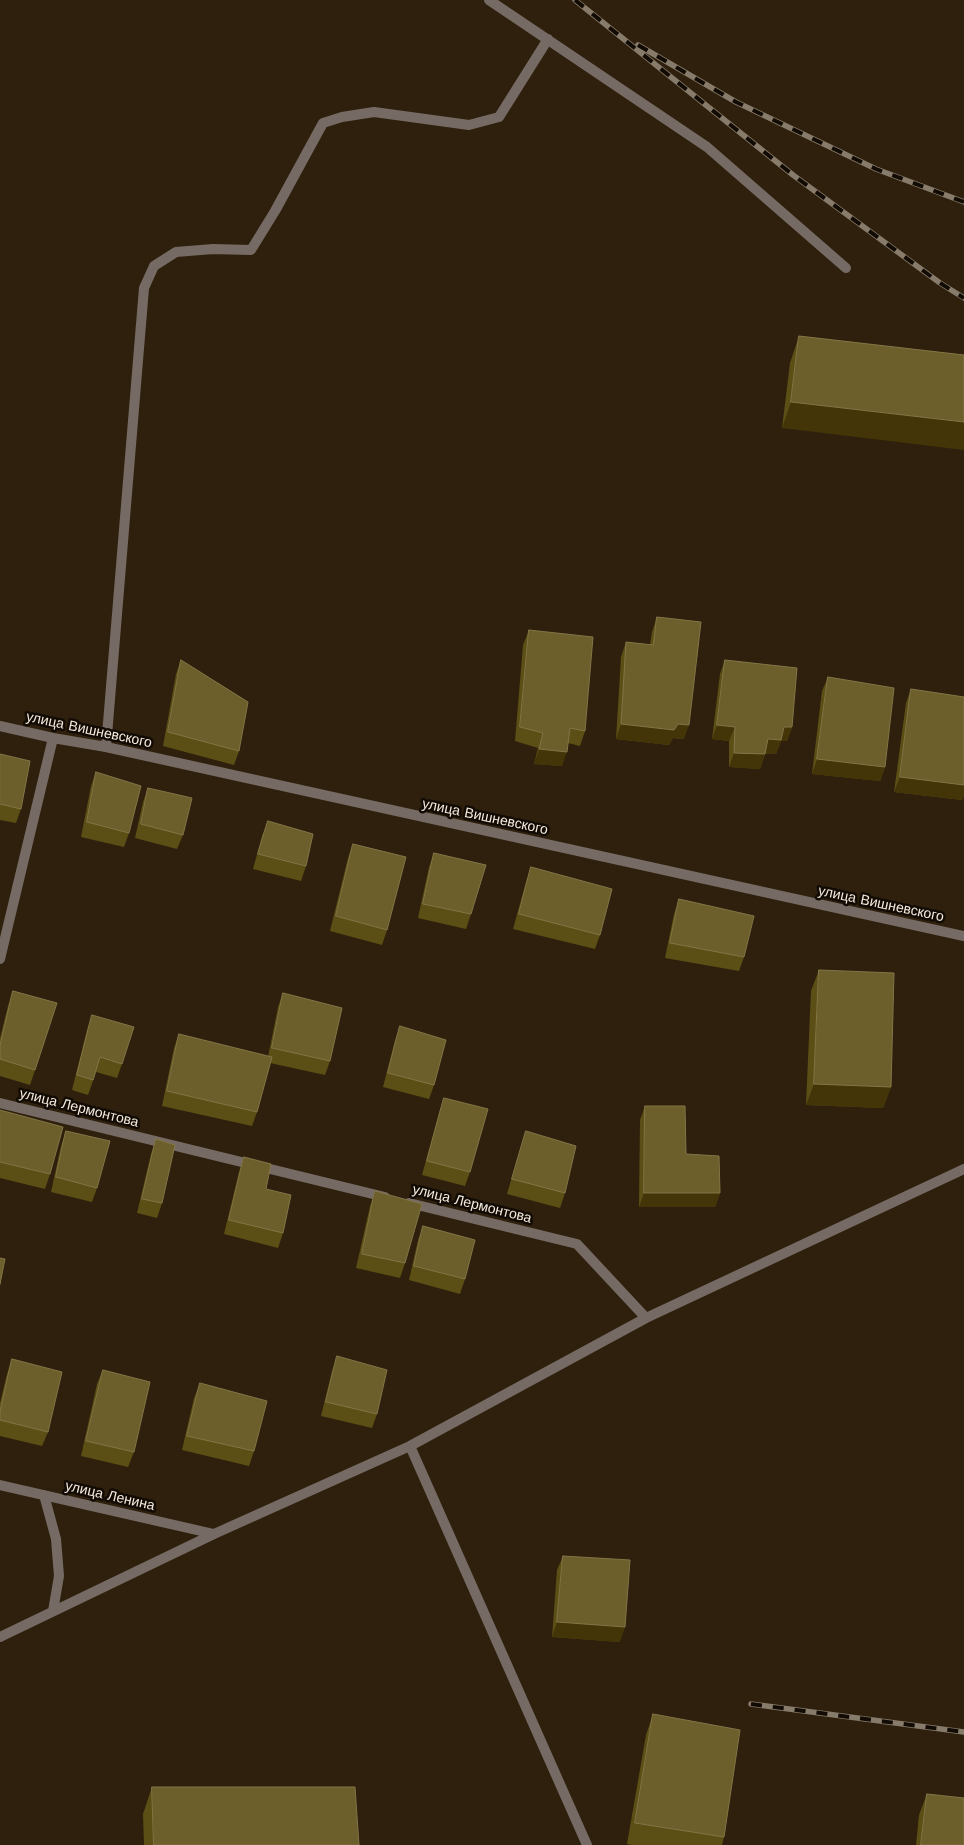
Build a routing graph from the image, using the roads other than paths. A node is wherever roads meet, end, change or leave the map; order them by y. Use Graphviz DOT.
graph roads {
  1 [pos="489,0"];
  2 [pos="548,39"];
  3 [pos="846,268"];
  4 [pos="0,726"];
  5 [pos="52,738"];
  6 [pos="106,747"];
  7 [pos="964,936"];
  8 [pos="0,959"];
  9 [pos="0,1103"];
  10 [pos="964,1170"];
  11 [pos="646,1318"];
  12 [pos="410,1446"];
  13 [pos="0,1485"];
  14 [pos="44,1495"];
  15 [pos="214,1534"];
  16 [pos="53,1611"];
  17 [pos="0,1636"];
  18 [pos="587,1845"];
  1 -- 2 [label="street"];
  2 -- 3 [label="street"];
  2 -- 6 [label="street"];
  4 -- 5 [label="street, улица Вишневского"];
  5 -- 6 [label="street, улица Вишневского"];
  5 -- 8 [label="street"];
  6 -- 7 [label="street, улица Вишневского"];
  9 -- 11 [label="street, улица Лермонтова"];
  10 -- 11 [label="street"];
  11 -- 12 [label="street"];
  12 -- 15 [label="street"];
  12 -- 18 [label="street"];
  13 -- 14 [label="street, улица Ленина"];
  14 -- 15 [label="street, улица Ленина"];
  14 -- 16 [label="street"];
  15 -- 16 [label="street"];
  16 -- 17 [label="street"];
}
